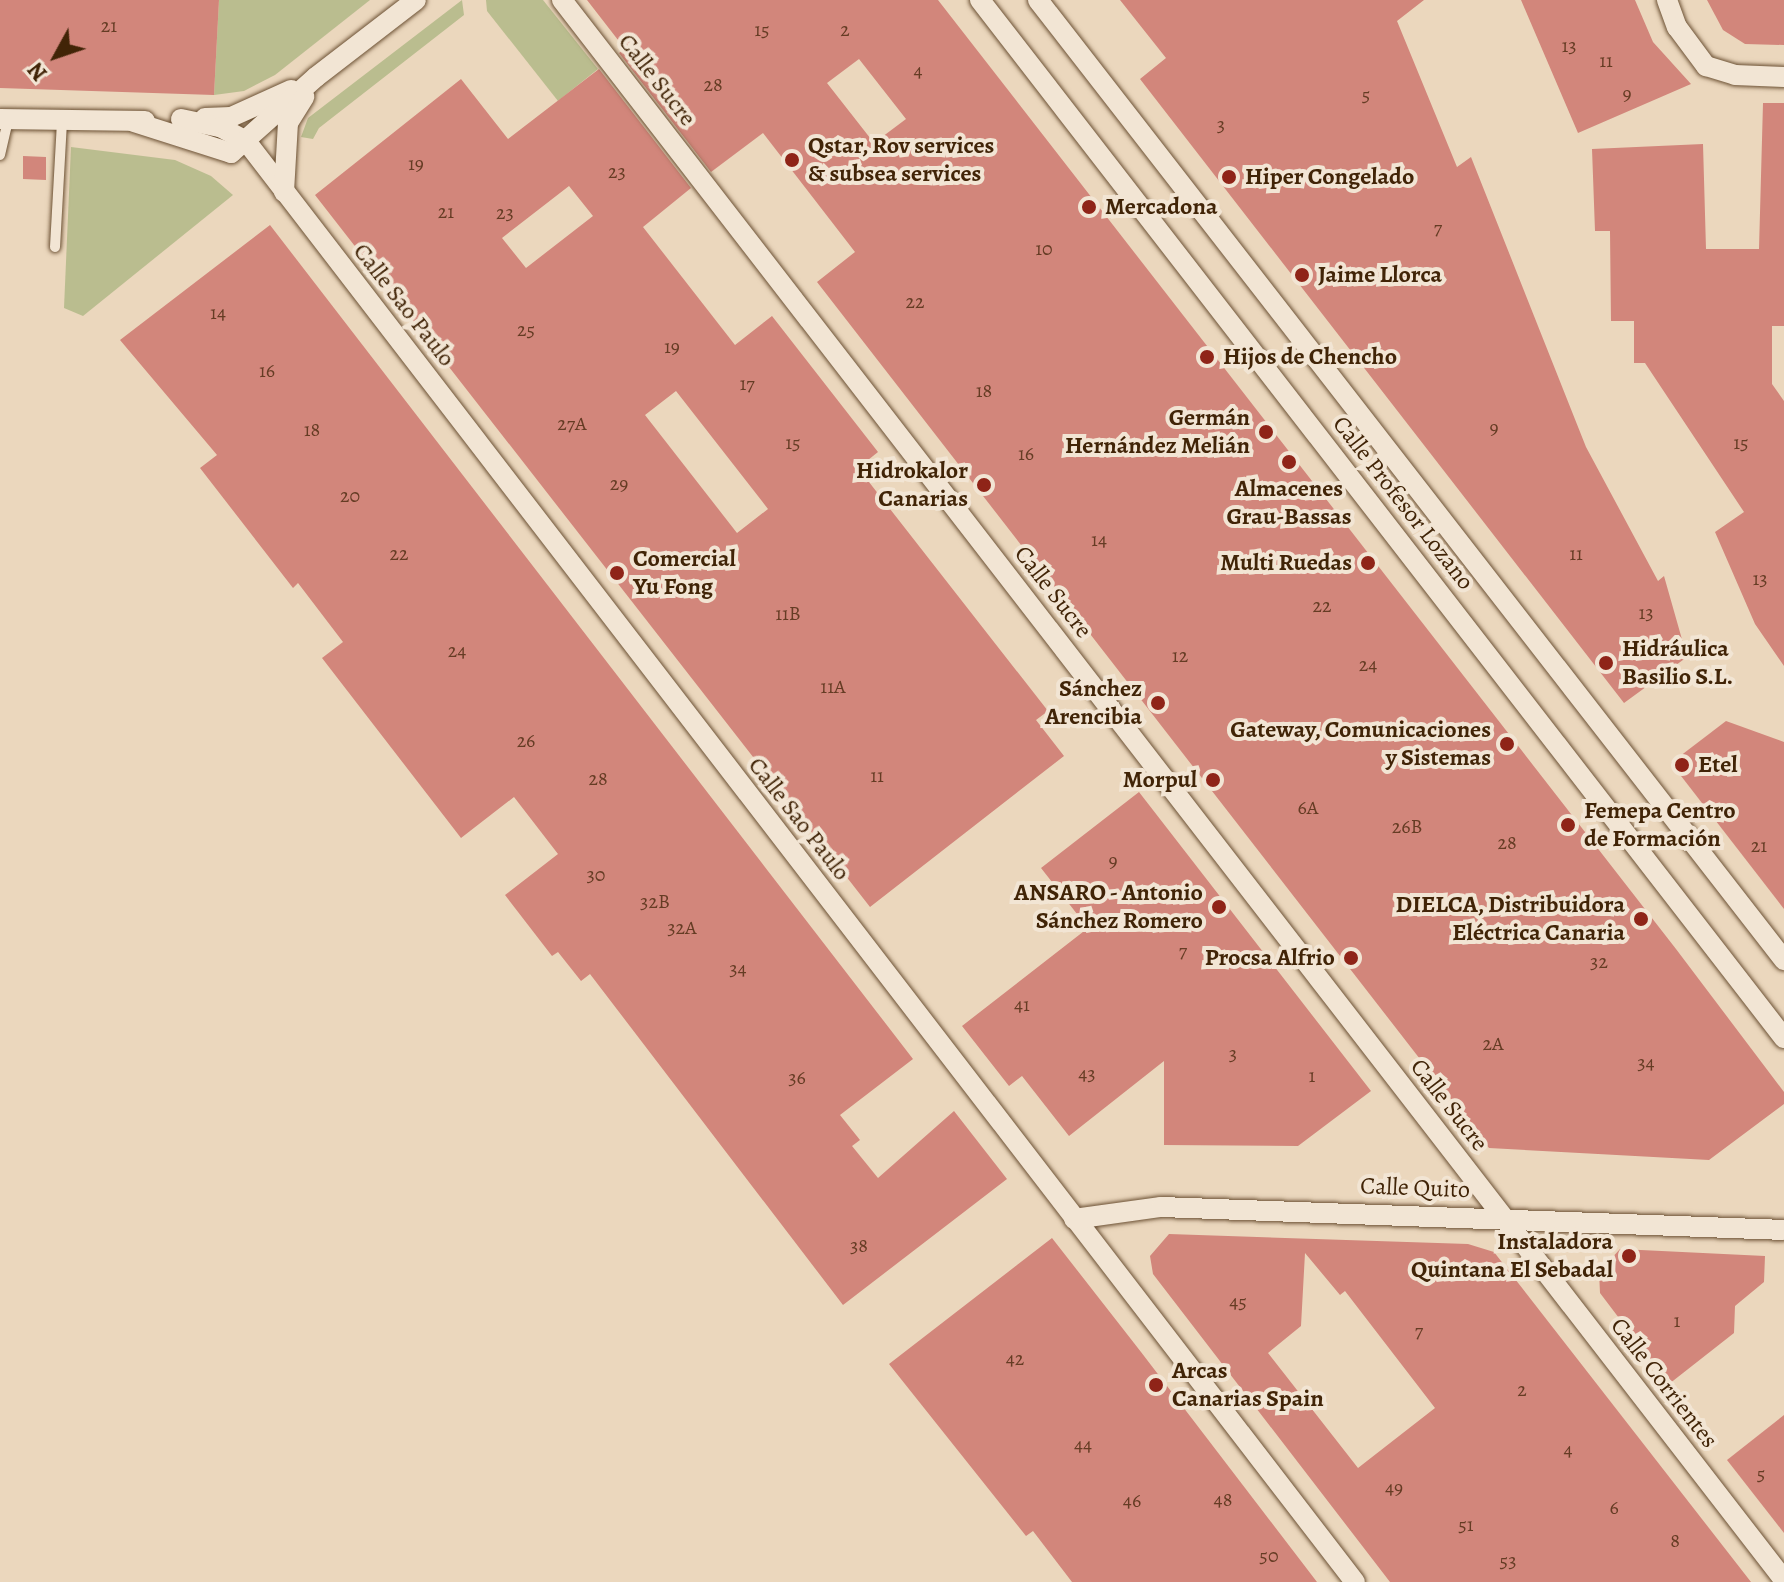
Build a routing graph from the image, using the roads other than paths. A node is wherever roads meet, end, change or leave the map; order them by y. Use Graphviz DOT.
graph roads {
  1 [pos="416,0"];
  2 [pos="562,0"];
  3 [pos="980,0"];
  4 [pos="1038,0"];
  5 [pos="1667,0"];
  6 [pos="316,77"];
  7 [pos="1784,77"];
  8 [pos="4,119"];
  9 [pos="181,119"];
  10 [pos="62,121"];
  11 [pos="134,122"];
  12 [pos="246,141"];
  13 [pos="0,155"];
  14 [pos="284,192"];
  15 [pos="55,247"];
  16 [pos="1784,960"];
  17 [pos="1784,1038"];
  18 [pos="1784,1214"];
  19 [pos="1503,1217"];
  20 [pos="1074,1219"];
  21 [pos="1784,1224"];
  22 [pos="1755,1227"];
  23 [pos="1784,1230"];
  24 [pos="1784,1580"];
  25 [pos="1355,1582"];
  1 -- 6 [label="street"];
  2 -- 19 [label="street, Calle Sucre"];
  3 -- 17 [label="street, Calle Profesor Lozano"];
  4 -- 16 [label="street, Calle Profesor Lozano"];
  5 -- 7 [label="street"];
  6 -- 9 [label="street"];
  6 -- 12 [label="street"];
  6 -- 14 [label="street"];
  8 -- 10 [label="street"];
  8 -- 13 [label="lane"];
  9 -- 11 [label="street"];
  9 -- 12 [label="street, Calle Sao Paulo"];
  10 -- 11 [label="street"];
  10 -- 15 [label="lane"];
  11 -- 12 [label="street"];
  12 -- 14 [label="street, Calle Sao Paulo"];
  14 -- 20 [label="street, Calle Sao Paulo"];
  18 -- 22 [label="street, Calle Quito"];
  19 -- 20 [label="street, Calle Quito"];
  19 -- 22 [label="street, Calle Quito"];
  19 -- 24 [label="street, Calle Corrientes"];
  20 -- 25 [label="street, Calle Sao Paulo"];
  21 -- 22 [label="street, Calle Quito"];
  22 -- 23 [label="street, Calle Quito"];
}
